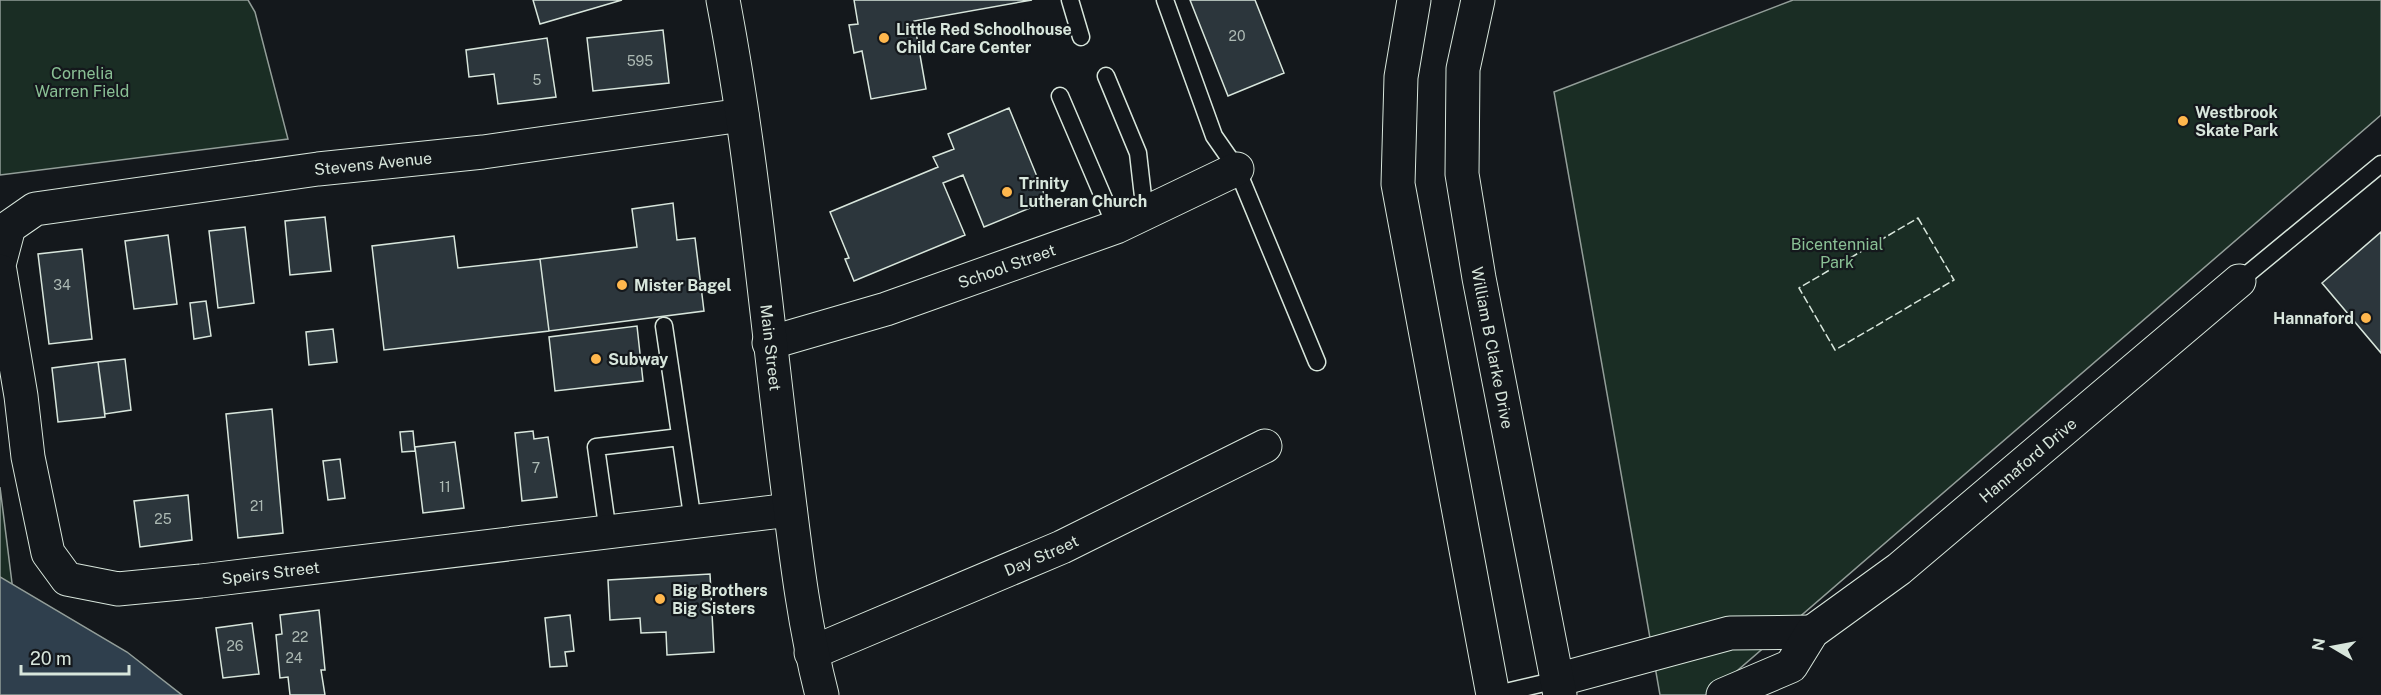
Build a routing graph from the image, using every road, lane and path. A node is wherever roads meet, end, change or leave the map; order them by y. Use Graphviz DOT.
graph roads {
  1 [pos="723,0"];
  2 [pos="1070,0"];
  3 [pos="1165,0"];
  4 [pos="1414,0"];
  5 [pos="1478,0"];
  6 [pos="1081,37"];
  7 [pos="1106,76"];
  8 [pos="1060,96"];
  9 [pos="742,115"];
  10 [pos="2381,164"];
  11 [pos="1238,169"];
  12 [pos="1146,214"];
  13 [pos="1116,227"];
  14 [pos="0,261"];
  15 [pos="0,271"];
  16 [pos="2239,281"];
  17 [pos="664,326"];
  18 [pos="769,343"];
  19 [pos="1317,362"];
  20 [pos="680,437"];
  21 [pos="1265,446"];
  22 [pos="790,510"];
  23 [pos="693,522"];
  24 [pos="609,533"];
  25 [pos="1812,632"];
  26 [pos="811,653"];
  27 [pos="1558,687"];
  28 [pos="822,695"];
  29 [pos="1493,695"];
  30 [pos="1723,695"];
  1 -- 9 [label="main road, Main Street"];
  2 -- 6 [label="lane"];
  3 -- 11 [label="lane"];
  4 -- 29 [label="main road"];
  5 -- 27 [label="main road, William B Clarke Drive"];
  7 -- 12 [label="lane"];
  8 -- 13 [label="lane"];
  9 -- 14 [label="main road, Stevens Avenue"];
  9 -- 18 [label="main road, Main Street"];
  10 -- 16 [label="lane"];
  11 -- 12 [label="main road, School Street"];
  11 -- 19 [label="lane"];
  12 -- 13 [label="main road, School Street"];
  13 -- 18 [label="main road, School Street"];
  15 -- 24 [label="main road, Speirs Street"];
  16 -- 25 [label="main road, Hannaford Drive"];
  17 -- 20 [label="lane"];
  18 -- 22 [label="main road, Main Street"];
  20 -- 23 [label="lane"];
  20 -- 24 [label="lane"];
  21 -- 26 [label="main road, Day Street"];
  22 -- 23 [label="main road, Speirs Street"];
  22 -- 26 [label="main road, Main Street"];
  23 -- 24 [label="main road, Speirs Street"];
  25 -- 27 [label="main road"];
  25 -- 30 [label="main road, Hannaford Drive"];
  26 -- 28 [label="main road, Main Street"];
  27 -- 29 [label="lane"];
}
